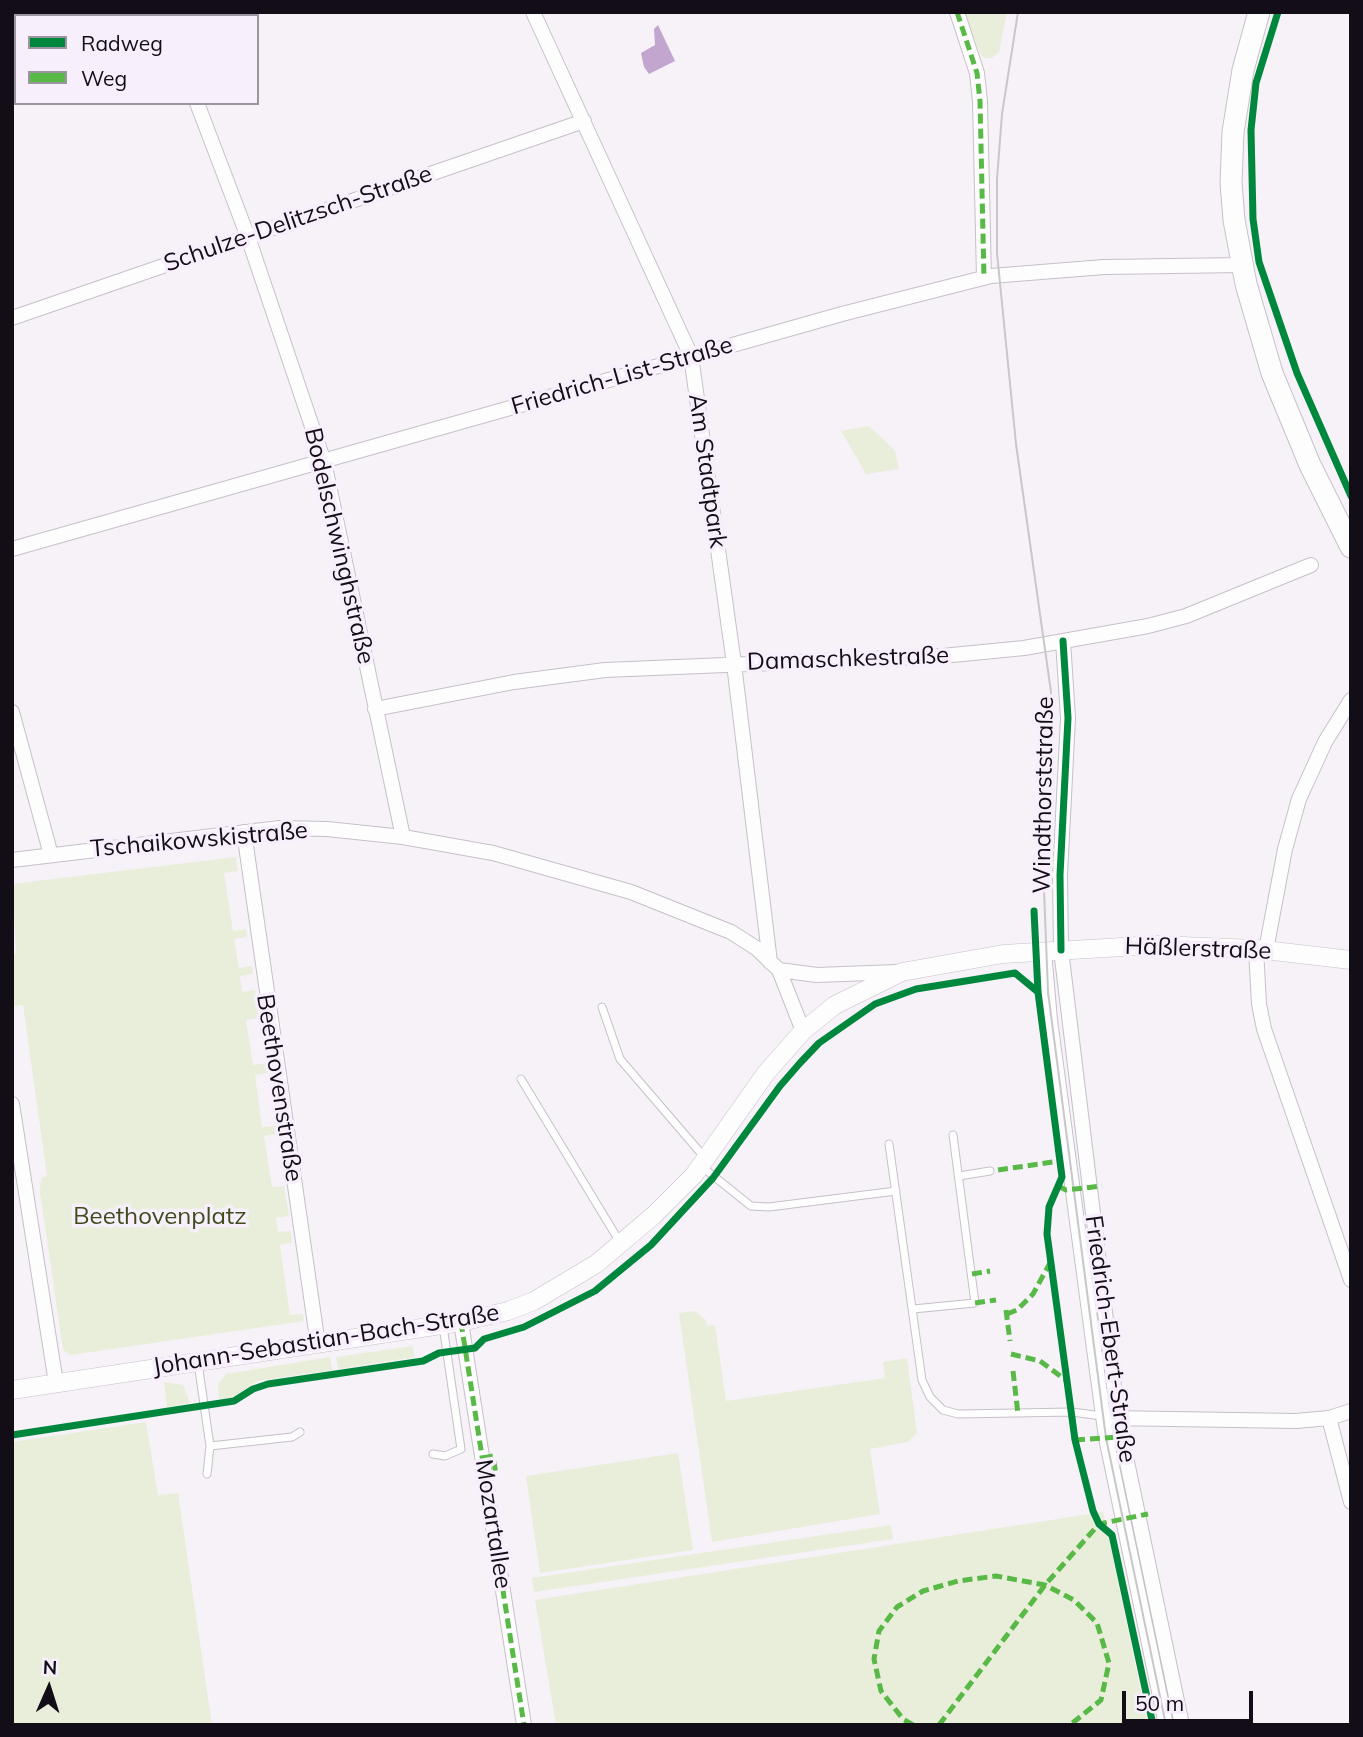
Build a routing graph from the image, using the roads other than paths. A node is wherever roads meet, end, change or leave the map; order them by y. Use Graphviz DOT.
graph roads {
  1 [pos="533,12"];
  2 [pos="1259,12"];
  3 [pos="958,15"];
  4 [pos="198,105"];
  5 [pos="584,121"];
  6 [pos="248,237"];
  7 [pos="1242,265"];
  8 [pos="984,278"];
  9 [pos="12,318"];
  10 [pos="691,356"];
  11 [pos="324,462"];
  12 [pos="1351,547"];
  13 [pos="12,549"];
  14 [pos="1311,565"];
  15 [pos="1063,641"];
  16 [pos="734,664"];
  17 [pos="1351,700"];
  18 [pos="375,709"];
  19 [pos="12,712"];
  20 [pos="244,832"];
  21 [pos="403,837"];
  22 [pos="51,855"];
  23 [pos="12,860"];
  24 [pos="1053,950"];
  25 [pos="1261,950"];
  26 [pos="1351,960"];
  27 [pos="774,965"];
  28 [pos="902,972"];
  29 [pos="603,1007"];
  30 [pos="803,1031"];
  31 [pos="521,1079"];
  32 [pos="12,1104"];
  33 [pos="953,1135"];
  34 [pos="889,1144"];
  35 [pos="703,1162"];
  36 [pos="990,1171"];
  37 [pos="959,1176"];
  38 [pos="896,1191"];
  39 [pos="622,1244"];
  40 [pos="1351,1280"];
  41 [pos="912,1309"];
  42 [pos="461,1322"];
  43 [pos="443,1325"];
  44 [pos="318,1345"];
  45 [pos="198,1362"];
  46 [pos="56,1383"];
  47 [pos="12,1390"];
  48 [pos="1351,1411"];
  49 [pos="1103,1417"];
  50 [pos="1329,1418"];
  51 [pos="1118,1419"];
  52 [pos="300,1432"];
  53 [pos="210,1446"];
  54 [pos="433,1454"];
  55 [pos="207,1474"];
  56 [pos="1351,1502"];
  57 [pos="524,1725"];
  58 [pos="1166,1725"];
  59 [pos="1182,1725"];
  1 -- 5 [label="street, Am Stadtpark"];
  2 -- 7 [label="main road"];
  3 -- 8 [label="street"];
  4 -- 6 [label="street, Bodelschwinghstraße"];
  5 -- 6 [label="street, Schulze-Delitzsch-Straße"];
  5 -- 10 [label="street, Am Stadtpark"];
  6 -- 9 [label="street, Schulze-Delitzsch-Straße"];
  6 -- 11 [label="street, Bodelschwinghstraße"];
  7 -- 8 [label="street, Friedrich-List-Straße"];
  7 -- 12 [label="main road"];
  8 -- 10 [label="street, Friedrich-List-Straße"];
  10 -- 11 [label="street, Friedrich-List-Straße"];
  10 -- 16 [label="street, Am Stadtpark"];
  11 -- 13 [label="street, Friedrich-List-Straße"];
  11 -- 18 [label="street, Bodelschwinghstraße"];
  14 -- 15 [label="street, Damaschkestraße"];
  15 -- 16 [label="street, Damaschkestraße"];
  15 -- 24 [label="street, Windthorststraße"];
  16 -- 18 [label="street, Damaschkestraße"];
  16 -- 27 [label="street, Am Stadtpark"];
  17 -- 25 [label="street"];
  18 -- 21 [label="street, Bodelschwinghstraße"];
  19 -- 22 [label="street"];
  20 -- 21 [label="street, Tschaikowskistraße"];
  20 -- 22 [label="street, Tschaikowskistraße"];
  20 -- 44 [label="street, Beethovenstraße"];
  21 -- 27 [label="street, Tschaikowskistraße"];
  22 -- 23 [label="street, Tschaikowskistraße"];
  24 -- 25 [label="street, Häßlerstraße"];
  24 -- 28 [label="street, Tschaikowskistraße"];
  24 -- 49 [label="street, Friedrich-Ebert-Straße"];
  24 -- 51 [label="street, Friedrich-Ebert-Straße"];
  25 -- 26 [label="street, Häßlerstraße"];
  25 -- 40 [label="street"];
  27 -- 28 [label="street, Tschaikowskistraße"];
  27 -- 30 [label="street"];
  28 -- 30 [label="street, Tschaikowskistraße"];
  29 -- 35 [label="lane"];
  30 -- 35 [label="street, Johann-Sebastian-Bach-Straße"];
  31 -- 39 [label="lane"];
  32 -- 46 [label="street"];
  33 -- 37 [label="lane"];
  34 -- 38 [label="lane"];
  35 -- 38 [label="lane"];
  35 -- 39 [label="street, Johann-Sebastian-Bach-Straße"];
  36 -- 37 [label="lane"];
  37 -- 41 [label="lane"];
  38 -- 41 [label="lane"];
  39 -- 42 [label="street, Johann-Sebastian-Bach-Straße"];
  41 -- 49 [label="lane"];
  42 -- 43 [label="street, Johann-Sebastian-Bach-Straße"];
  42 -- 57 [label="street, Mozartallee"];
  43 -- 44 [label="street, Johann-Sebastian-Bach-Straße"];
  43 -- 54 [label="lane"];
  44 -- 45 [label="street, Johann-Sebastian-Bach-Straße"];
  45 -- 46 [label="street, Johann-Sebastian-Bach-Straße"];
  45 -- 53 [label="lane"];
  46 -- 47 [label="street, Johann-Sebastian-Bach-Straße"];
  48 -- 50 [label="street"];
  49 -- 51 [label="street"];
  49 -- 58 [label="street, Friedrich-Ebert-Straße"];
  50 -- 51 [label="street"];
  50 -- 56 [label="street"];
  51 -- 59 [label="street, Friedrich-Ebert-Straße"];
  52 -- 53 [label="lane"];
  53 -- 55 [label="lane"];
}
